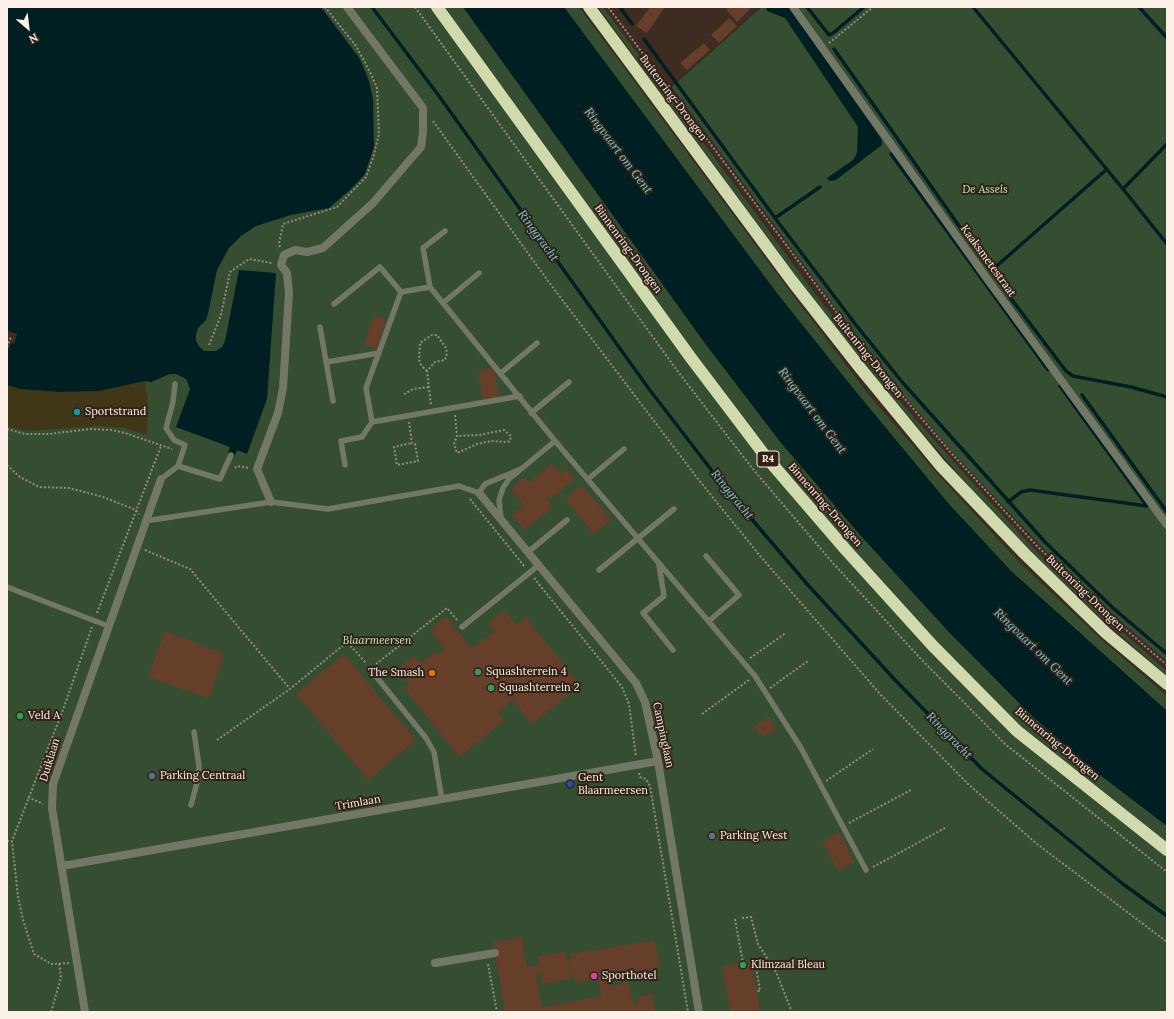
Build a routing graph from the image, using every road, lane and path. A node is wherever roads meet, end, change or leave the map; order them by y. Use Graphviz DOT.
graph roads {
  1 [pos="325,7"];
  2 [pos="347,7"];
  3 [pos="437,7"];
  4 [pos="589,7"];
  5 [pos="608,7"];
  6 [pos="793,7"];
  7 [pos="873,7"];
  8 [pos="822,49"];
  9 [pos="423,108"];
  10 [pos="445,231"];
  11 [pos="284,255"];
  12 [pos="281,265"];
  13 [pos="480,273"];
  14 [pos="430,287"];
  15 [pos="401,292"];
  16 [pos="443,303"];
  17 [pos="334,304"];
  18 [pos="320,327"];
  19 [pos="11,336"];
  20 [pos="537,343"];
  21 [pos="209,345"];
  22 [pos="7,347"];
  23 [pos="379,353"];
  24 [pos="327,362"];
  25 [pos="427,371"];
  26 [pos="501,373"];
  27 [pos="569,382"];
  28 [pos="175,384"];
  29 [pos="428,387"];
  30 [pos="404,394"];
  31 [pos="520,396"];
  32 [pos="333,401"];
  33 [pos="454,408"];
  34 [pos="432,412"];
  35 [pos="531,413"];
  36 [pos="408,416"];
  37 [pos="372,422"];
  38 [pos="7,429"];
  39 [pos="457,436"];
  40 [pos="555,441"];
  41 [pos="412,443"];
  42 [pos="161,446"];
  43 [pos="624,449"];
  44 [pos="182,453"];
  45 [pos="231,455"];
  46 [pos="7,465"];
  47 [pos="178,466"];
  48 [pos="345,466"];
  49 [pos="257,469"];
  50 [pos="521,469"];
  51 [pos="161,479"];
  52 [pos="220,479"];
  53 [pos="588,479"];
  54 [pos="459,486"];
  55 [pos="479,493"];
  56 [pos="271,502"];
  57 [pos="674,509"];
  58 [pos="136,510"];
  59 [pos="501,519"];
  60 [pos="567,520"];
  61 [pos="146,521"];
  62 [pos="1167,525"];
  63 [pos="638,539"];
  64 [pos="136,547"];
  65 [pos="528,552"];
  66 [pos="706,556"];
  67 [pos="539,565"];
  68 [pos="659,565"];
  69 [pos="599,570"];
  70 [pos="529,573"];
  71 [pos="7,587"];
  72 [pos="94,620"];
  73 [pos="709,621"];
  74 [pos="108,626"];
  75 [pos="462,627"];
  76 [pos="786,632"];
  77 [pos="673,650"];
  78 [pos="808,661"];
  79 [pos="744,662"];
  80 [pos="1167,665"];
  81 [pos="370,669"];
  82 [pos="755,676"];
  83 [pos="1167,684"];
  84 [pos="290,689"];
  85 [pos="766,691"];
  86 [pos="702,714"];
  87 [pos="194,732"];
  88 [pos="218,740"];
  89 [pos="873,749"];
  90 [pos="637,760"];
  91 [pos="658,761"];
  92 [pos="639,772"];
  93 [pos="820,785"];
  94 [pos="911,790"];
  95 [pos="28,797"];
  96 [pos="442,800"];
  97 [pos="191,805"];
  98 [pos="52,808"];
  99 [pos="843,826"];
  100 [pos="945,828"];
  101 [pos="7,841"];
  102 [pos="12,841"];
  103 [pos="1167,850"];
  104 [pos="62,866"];
  105 [pos="866,870"];
  106 [pos="742,918"];
  107 [pos="735,919"];
  108 [pos="1167,942"];
  109 [pos="495,953"];
  110 [pos="486,955"];
  111 [pos="59,963"];
  112 [pos="435,963"];
  113 [pos="743,963"];
  114 [pos="753,968"];
  115 [pos="757,991"];
  116 [pos="51,1012"];
  117 [pos="85,1012"];
  118 [pos="497,1012"];
  119 [pos="688,1012"];
  120 [pos="699,1012"];
  121 [pos="792,1012"];
  1 -- 11 [label="path"];
  2 -- 9 [label="street"];
  3 -- 103 [label="highway, Binnenring-Drongen / R4"];
  4 -- 83 [label="highway, Buitenring-Drongen"];
  5 -- 80 [label="path"];
  6 -- 8 [label="street, Kaaksmetestraat"];
  7 -- 8 [label="path"];
  8 -- 62 [label="street, Kaaksmetestraat"];
  9 -- 11 [label="street"];
  9 -- 108 [label="path"];
  10 -- 14 [label="lane"];
  11 -- 12 [label="street"];
  12 -- 21 [label="path"];
  12 -- 49 [label="street"];
  13 -- 16 [label="lane"];
  14 -- 15 [label="lane"];
  14 -- 16 [label="lane"];
  15 -- 17 [label="lane"];
  15 -- 23 [label="lane"];
  16 -- 26 [label="lane"];
  18 -- 24 [label="lane"];
  19 -- 22 [label="path"];
  20 -- 26 [label="lane"];
  23 -- 24 [label="lane"];
  23 -- 37 [label="lane"];
  24 -- 32 [label="lane"];
  25 -- 25 [label="path"];
  25 -- 29 [label="path"];
  26 -- 31 [label="lane"];
  27 -- 35 [label="lane"];
  28 -- 44 [label="lane"];
  29 -- 30 [label="path"];
  29 -- 34 [label="path"];
  31 -- 33 [label="lane"];
  31 -- 35 [label="lane"];
  33 -- 34 [label="lane"];
  33 -- 39 [label="path"];
  34 -- 36 [label="lane"];
  35 -- 40 [label="lane"];
  36 -- 37 [label="lane"];
  36 -- 41 [label="path"];
  37 -- 48 [label="lane"];
  38 -- 42 [label="path"];
  39 -- 39 [label="path"];
  40 -- 50 [label="lane"];
  40 -- 53 [label="lane"];
  41 -- 41 [label="path"];
  42 -- 44 [label="path"];
  42 -- 58 [label="path"];
  43 -- 53 [label="lane"];
  44 -- 47 [label="lane"];
  45 -- 52 [label="lane"];
  46 -- 58 [label="path"];
  47 -- 51 [label="lane"];
  47 -- 52 [label="lane"];
  49 -- 52 [label="path"];
  49 -- 56 [label="street"];
  50 -- 55 [label="lane"];
  50 -- 59 [label="lane"];
  51 -- 61 [label="street, Duiklaan"];
  53 -- 63 [label="lane"];
  54 -- 55 [label="lane"];
  54 -- 56 [label="lane"];
  54 -- 70 [label="path"];
  55 -- 59 [label="street, Campinglaan"];
  56 -- 61 [label="lane"];
  57 -- 63 [label="lane"];
  58 -- 61 [label="path"];
  58 -- 72 [label="path"];
  59 -- 65 [label="street, Campinglaan"];
  60 -- 65 [label="lane"];
  61 -- 64 [label="street, Duiklaan"];
  63 -- 68 [label="lane"];
  63 -- 69 [label="lane"];
  64 -- 74 [label="street, Duiklaan"];
  64 -- 84 [label="path"];
  65 -- 67 [label="street, Campinglaan"];
  66 -- 73 [label="lane"];
  67 -- 70 [label="lane"];
  67 -- 91 [label="street, Campinglaan"];
  68 -- 73 [label="lane"];
  68 -- 77 [label="lane"];
  70 -- 75 [label="lane"];
  70 -- 90 [label="path"];
  71 -- 72 [label="lane"];
  72 -- 74 [label="lane"];
  73 -- 79 [label="lane"];
  74 -- 98 [label="street, Duiklaan"];
  75 -- 81 [label="path"];
  76 -- 79 [label="path"];
  78 -- 85 [label="path"];
  79 -- 82 [label="lane"];
  81 -- 84 [label="path"];
  81 -- 96 [label="lane"];
  82 -- 85 [label="lane"];
  82 -- 86 [label="path"];
  84 -- 88 [label="path"];
  85 -- 93 [label="lane"];
  87 -- 97 [label="lane"];
  89 -- 93 [label="path"];
  91 -- 96 [label="street, Trimlaan"];
  91 -- 120 [label="street, Campinglaan"];
  92 -- 119 [label="path"];
  93 -- 99 [label="lane"];
  94 -- 99 [label="path"];
  95 -- 98 [label="path"];
  96 -- 104 [label="street, Trimlaan"];
  98 -- 104 [label="street, Duiklaan"];
  99 -- 105 [label="lane"];
  100 -- 105 [label="path"];
  101 -- 102 [label="path"];
  104 -- 117 [label="street, Duiklaan"];
  106 -- 121 [label="path"];
  107 -- 113 [label="path"];
  109 -- 110 [label="street"];
  110 -- 112 [label="street"];
  110 -- 118 [label="path"];
  111 -- 116 [label="path"];
  114 -- 115 [label="path"];
}
